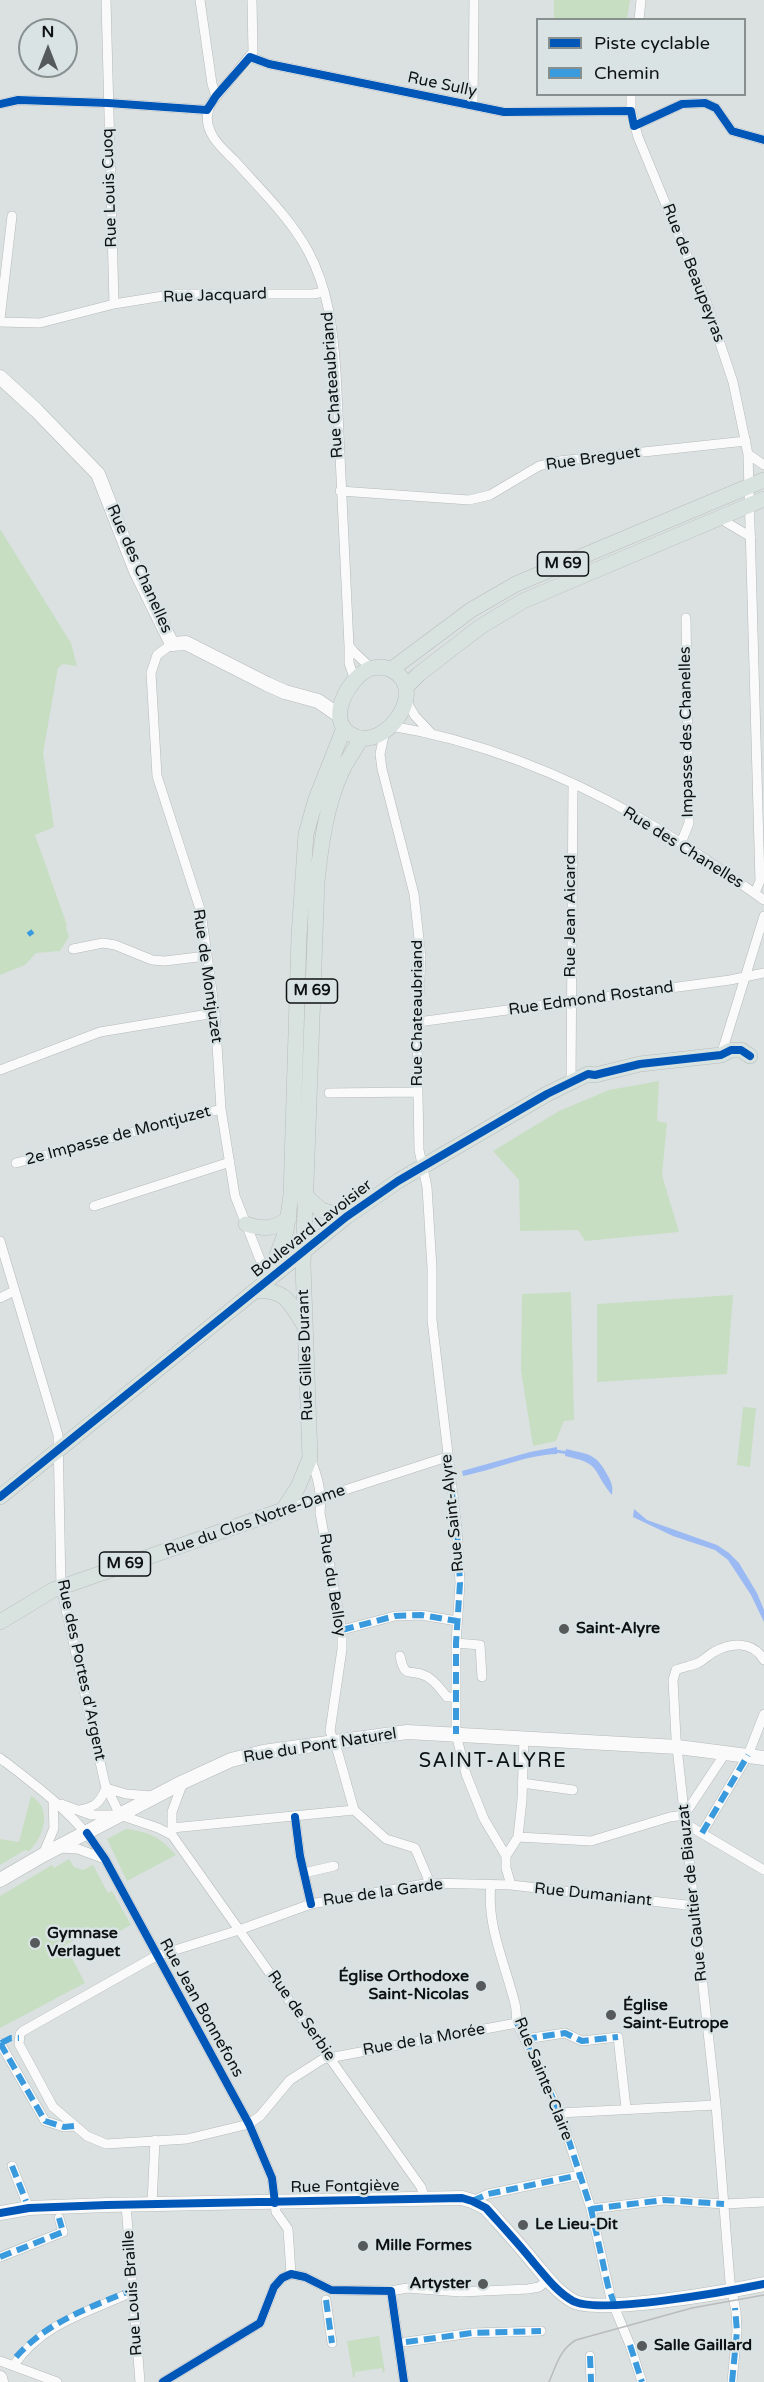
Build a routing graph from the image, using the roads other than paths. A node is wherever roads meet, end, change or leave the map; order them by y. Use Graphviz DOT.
graph roads {
  1 [pos="105,0"];
  2 [pos="200,0"];
  3 [pos="252,0"];
  4 [pos="474,0"];
  5 [pos="641,0"];
  6 [pos="639,18"];
  7 [pos="250,57"];
  8 [pos="216,96"];
  9 [pos="631,96"];
  10 [pos="108,103"];
  11 [pos="0,104"];
  12 [pos="473,106"];
  13 [pos="207,110"];
  14 [pos="631,111"];
  15 [pos="634,126"];
  16 [pos="764,140"];
  17 [pos="12,216"];
  18 [pos="324,292"];
  19 [pos="114,304"];
  20 [pos="0,321"];
  21 [pos="0,377"];
  22 [pos="746,441"];
  23 [pos="748,454"];
  24 [pos="764,465"];
  25 [pos="757,483"];
  26 [pos="340,491"];
  27 [pos="757,502"];
  28 [pos="719,518"];
  29 [pos="751,537"];
  30 [pos="686,618"];
  31 [pos="172,644"];
  32 [pos="350,646"];
  33 [pos="371,668"];
  34 [pos="392,669"];
  35 [pos="351,686"];
  36 [pos="406,694"];
  37 [pos="318,701"];
  38 [pos="342,722"];
  39 [pos="388,728"];
  40 [pos="432,734"];
  41 [pos="365,738"];
  42 [pos="380,754"];
  43 [pos="573,784"];
  44 [pos="681,843"];
  45 [pos="755,893"];
  46 [pos="764,900"];
  47 [pos="764,916"];
  48 [pos="74,949"];
  49 [pos="206,956"];
  50 [pos="764,973"];
  51 [pos="746,977"];
  52 [pos="570,1001"];
  53 [pos="215,1013"];
  54 [pos="418,1022"];
  55 [pos="721,1055"];
  56 [pos="757,1056"];
  57 [pos="0,1070"];
  58 [pos="571,1083"];
  59 [pos="418,1092"];
  60 [pos="329,1093"];
  61 [pos="220,1109"];
  62 [pos="230,1162"];
  63 [pos="16,1163"];
  64 [pos="422,1167"];
  65 [pos="306,1196"];
  66 [pos="94,1206"];
  67 [pos="346,1217"];
  68 [pos="289,1218"];
  69 [pos="246,1224"];
  70 [pos="0,1241"];
  71 [pos="304,1251"];
  72 [pos="268,1280"];
  73 [pos="14,1291"];
  74 [pos="255,1291"];
  75 [pos="0,1298"];
  76 [pos="304,1325"];
  77 [pos="58,1450"];
  78 [pos="447,1457"];
  79 [pos="310,1458"];
  80 [pos="0,1497"];
  81 [pos="322,1498"];
  82 [pos="283,1510"];
  83 [pos="61,1587"];
  84 [pos="457,1621"];
  85 [pos="0,1622"];
  86 [pos="342,1630"];
  87 [pos="456,1642"];
  88 [pos="400,1656"];
  89 [pos="764,1660"];
  90 [pos="482,1677"];
  91 [pos="456,1697"];
  92 [pos="764,1714"];
  93 [pos="456,1734"];
  94 [pos="524,1737"];
  95 [pos="333,1743"];
  96 [pos="678,1747"];
  97 [pos="726,1752"];
  98 [pos="748,1755"];
  99 [pos="0,1758"];
  100 [pos="764,1758"];
  101 [pos="183,1782"];
  102 [pos="522,1784"];
  103 [pos="106,1788"];
  104 [pos="573,1790"];
  105 [pos="155,1796"];
  106 [pos="53,1800"];
  107 [pos="354,1810"];
  108 [pos="78,1811"];
  109 [pos="120,1815"];
  110 [pos="295,1817"];
  111 [pos="685,1818"];
  112 [pos="172,1831"];
  113 [pos="87,1833"];
  114 [pos="702,1833"];
  115 [pos="518,1837"];
  116 [pos="56,1848"];
  117 [pos="43,1855"];
  118 [pos="506,1856"];
  119 [pos="105,1859"];
  120 [pos="334,1866"];
  121 [pos="764,1870"];
  122 [pos="304,1873"];
  123 [pos="0,1880"];
  124 [pos="430,1883"];
  125 [pos="491,1885"];
  126 [pos="511,1885"];
  127 [pos="311,1904"];
  128 [pos="695,1906"];
  129 [pos="239,1930"];
  130 [pos="156,1956"];
  131 [pos="517,2023"];
  132 [pos="525,2039"];
  133 [pos="19,2041"];
  134 [pos="0,2043"];
  135 [pos="330,2057"];
  136 [pos="716,2104"];
  137 [pos="626,2108"];
  138 [pos="560,2113"];
  139 [pos="249,2124"];
  140 [pos="75,2126"];
  141 [pos="155,2140"];
  142 [pos="12,2166"];
  143 [pos="580,2175"];
  144 [pos="425,2199"];
  145 [pos="26,2201"];
  146 [pos="472,2201"];
  147 [pos="764,2202"];
  148 [pos="274,2203"];
  149 [pos="152,2204"];
  150 [pos="724,2204"];
  151 [pos="126,2205"];
  152 [pos="591,2209"];
  153 [pos="0,2213"];
  154 [pos="59,2218"];
  155 [pos="0,2257"];
  156 [pos="291,2274"];
  157 [pos="548,2280"];
  158 [pos="764,2284"];
  159 [pos="732,2290"];
  160 [pos="391,2291"];
  161 [pos="130,2292"];
  162 [pos="326,2300"];
  163 [pos="615,2306"];
  164 [pos="541,2331"];
  165 [pos="406,2342"];
  166 [pos="332,2343"];
  167 [pos="590,2356"];
  168 [pos="0,2361"];
  169 [pos="15,2361"];
  170 [pos="57,2382"];
  171 [pos="140,2382"];
  172 [pos="163,2382"];
  173 [pos="404,2382"];
  174 [pos="591,2382"];
  175 [pos="642,2382"];
  176 [pos="732,2382"];
  1 -- 10 [label="street, Rue Louis Cuoq"];
  2 -- 8 [label="street"];
  3 -- 7 [label="street"];
  4 -- 12 [label="street"];
  5 -- 6 [label="street"];
  7 -- 8 [label="street"];
  7 -- 12 [label="street, Rue Sully"];
  8 -- 13 [label="street"];
  9 -- 14 [label="street, Rue de Beaupeyras"];
  10 -- 11 [label="street"];
  10 -- 13 [label="street"];
  10 -- 19 [label="street, Rue Louis Cuoq"];
  12 -- 14 [label="street, Rue Sully"];
  13 -- 18 [label="street, Rue Chateaubriand"];
  14 -- 15 [label="street, Rue de Beaupeyras"];
  15 -- 16 [label="street"];
  15 -- 22 [label="street, Rue de Beaupeyras"];
  17 -- 20 [label="street"];
  18 -- 19 [label="street, Rue Jacquard"];
  18 -- 26 [label="street, Rue Chateaubriand"];
  19 -- 20 [label="street, Rue Jacquard"];
  21 -- 31 [label="street, Rue des Chanelles"];
  22 -- 23 [label="street, Rue de Beaupeyras"];
  22 -- 26 [label="street, Rue Breguet"];
  23 -- 24 [label="street"];
  23 -- 25 [label="street, Rue de Beaupeyras"];
  25 -- 27 [label="street, Rue de Beaupeyras"];
  25 -- 34 [label="main road, M 69"];
  26 -- 32 [label="street, Rue Chateaubriand"];
  27 -- 28 [label="main road, M 69"];
  27 -- 29 [label="street, Rue de Beaupeyras"];
  28 -- 29 [label="street"];
  28 -- 36 [label="main road, M 69"];
  29 -- 45 [label="street, Rue de Beaupeyras"];
  30 -- 44 [label="street, Impasse des Chanelles"];
  31 -- 37 [label="street, Rue des Chanelles"];
  31 -- 49 [label="street, Rue de Montjuzet"];
  32 -- 33 [label="street"];
  32 -- 35 [label="street, Rue Chateaubriand"];
  33 -- 34 [label="main road"];
  33 -- 35 [label="main road"];
  34 -- 36 [label="main road"];
  35 -- 37 [label="street"];
  35 -- 38 [label="main road"];
  36 -- 39 [label="main road"];
  36 -- 40 [label="street"];
  37 -- 38 [label="street, Rue des Chanelles"];
  38 -- 41 [label="main road"];
  38 -- 68 [label="main road, M 69"];
  39 -- 40 [label="street, Rue des Chanelles"];
  39 -- 41 [label="main road"];
  39 -- 42 [label="street, Rue Chateaubriand"];
  40 -- 43 [label="street, Rue des Chanelles"];
  41 -- 42 [label="street, Rue Chateaubriand"];
  41 -- 65 [label="main road, M 69"];
  42 -- 54 [label="street, Rue Chateaubriand"];
  43 -- 44 [label="street, Rue des Chanelles"];
  43 -- 52 [label="street, Rue Jean Aicard"];
  44 -- 45 [label="street, Rue des Chanelles"];
  45 -- 46 [label="street, Rue des Chanelles"];
  47 -- 51 [label="street"];
  48 -- 49 [label="street"];
  49 -- 53 [label="street, Rue de Montjuzet"];
  50 -- 51 [label="street, Rue Edmond Rostand"];
  51 -- 52 [label="street, Rue Edmond Rostand"];
  51 -- 55 [label="street"];
  52 -- 54 [label="street, Rue Edmond Rostand"];
  52 -- 58 [label="street, Rue Jean Aicard"];
  53 -- 57 [label="street"];
  53 -- 61 [label="street, Rue de Montjuzet"];
  54 -- 59 [label="street, Rue Chateaubriand"];
  55 -- 56 [label="main road, Boulevard Lavoisier"];
  55 -- 58 [label="main road, Boulevard Lavoisier"];
  58 -- 64 [label="main road, Boulevard Lavoisier"];
  59 -- 60 [label="street"];
  59 -- 64 [label="street, Rue Chateaubriand"];
  61 -- 62 [label="street, Rue de Montjuzet"];
  61 -- 63 [label="street, 2e Impasse de Montjuzet"];
  62 -- 66 [label="street"];
  62 -- 69 [label="street, Rue de Montjuzet"];
  64 -- 67 [label="main road, Boulevard Lavoisier"];
  64 -- 78 [label="street, Rue Saint-Alyre"];
  65 -- 67 [label="main road"];
  65 -- 71 [label="main road, M 69"];
  67 -- 71 [label="main road, Boulevard Lavoisier"];
  68 -- 69 [label="main road"];
  68 -- 72 [label="main road, M 69"];
  69 -- 72 [label="street, Rue de Montjuzet"];
  70 -- 73 [label="street, Rue des Portes d'Argent"];
  71 -- 72 [label="main road, Boulevard Lavoisier"];
  71 -- 76 [label="main road, Rue Gilles Durant / M 69"];
  72 -- 74 [label="main road, Boulevard Lavoisier"];
  73 -- 75 [label="street"];
  73 -- 77 [label="street, Rue des Portes d'Argent"];
  74 -- 76 [label="main road"];
  74 -- 77 [label="main road, Boulevard Lavoisier"];
  76 -- 79 [label="main road, Rue Gilles Durant / M 69"];
  77 -- 80 [label="main road, Boulevard Lavoisier"];
  77 -- 83 [label="street, Rue des Portes d'Argent"];
  78 -- 81 [label="street, Rue du Clos Notre-Dame"];
  78 -- 84 [label="street, Rue Saint-Alyre"];
  79 -- 81 [label="street, Rue Gilles Durant"];
  79 -- 82 [label="main road, Rue Gilles Durant / M 69"];
  81 -- 82 [label="street, Rue du Clos Notre-Dame"];
  81 -- 86 [label="street, Rue du Belloy"];
  82 -- 83 [label="main road, Rue du Clos Notre-Dame / M 69"];
  83 -- 85 [label="main road, Rue du Clos Notre-Dame / M 69"];
  83 -- 103 [label="street, Rue des Portes d'Argent"];
  84 -- 86 [label="street"];
  84 -- 87 [label="street, Rue Saint-Alyre"];
  86 -- 95 [label="street, Rue du Belloy"];
  87 -- 90 [label="street"];
  87 -- 91 [label="street, Rue Saint-Alyre"];
  88 -- 91 [label="street"];
  89 -- 96 [label="street, Rue Gaultier de Biauzat"];
  91 -- 93 [label="street, Rue Saint-Alyre"];
  92 -- 98 [label="street"];
  93 -- 94 [label="street, Rue du Pont Naturel"];
  93 -- 95 [label="street, Rue du Pont Naturel"];
  93 -- 118 [label="street, Rue Saint-Alyre"];
  94 -- 96 [label="street, Rue du Pont Naturel"];
  94 -- 102 [label="street"];
  95 -- 101 [label="street, Rue du Pont Naturel"];
  95 -- 107 [label="street, Rue du Belloy"];
  96 -- 97 [label="street, Rue du Pont Naturel"];
  96 -- 111 [label="street, Rue Gaultier de Biauzat"];
  97 -- 98 [label="street, Rue du Pont Naturel"];
  97 -- 111 [label="street"];
  98 -- 100 [label="street, Rue du Pont Naturel"];
  98 -- 114 [label="street"];
  99 -- 106 [label="street"];
  101 -- 105 [label="street, Rue du Pont Naturel"];
  101 -- 112 [label="street"];
  102 -- 104 [label="street"];
  102 -- 115 [label="street"];
  103 -- 105 [label="street"];
  103 -- 108 [label="street"];
  103 -- 109 [label="street, Rue des Portes d'Argent"];
  105 -- 109 [label="street, Rue du Pont Naturel"];
  106 -- 108 [label="street"];
  106 -- 113 [label="street, Rue Jean Bonnefons"];
  106 -- 117 [label="street"];
  107 -- 110 [label="street"];
  107 -- 124 [label="street"];
  108 -- 109 [label="street"];
  109 -- 112 [label="street"];
  109 -- 113 [label="street, Rue du Pont Naturel"];
  110 -- 112 [label="street"];
  110 -- 122 [label="street"];
  111 -- 114 [label="street"];
  111 -- 115 [label="street"];
  111 -- 128 [label="street, Rue Gaultier de Biauzat"];
  112 -- 129 [label="street, Rue de Serbie"];
  113 -- 116 [label="street, Rue du Pont Naturel"];
  113 -- 119 [label="street, Rue Jean Bonnefons"];
  114 -- 121 [label="street"];
  115 -- 118 [label="street"];
  116 -- 117 [label="street, Rue du Pont Naturel"];
  116 -- 119 [label="street"];
  117 -- 123 [label="street, Rue du Pont Naturel"];
  118 -- 126 [label="street, Rue Saint-Alyre"];
  119 -- 130 [label="street, Rue Jean Bonnefons"];
  120 -- 122 [label="street"];
  122 -- 127 [label="street"];
  124 -- 125 [label="street, Rue de la Garde"];
  124 -- 127 [label="street, Rue de la Garde"];
  125 -- 126 [label="street, Rue Dumaniant"];
  125 -- 131 [label="street, Rue Sainte-Claire"];
  126 -- 128 [label="street, Rue Dumaniant"];
  127 -- 129 [label="street, Rue de la Garde"];
  128 -- 136 [label="street, Rue Gaultier de Biauzat"];
  129 -- 130 [label="street, Rue de la Garde"];
  129 -- 135 [label="street, Rue de Serbie"];
  130 -- 133 [label="street, Rue de la Garde"];
  130 -- 139 [label="street, Rue Jean Bonnefons"];
  131 -- 132 [label="street, Rue Sainte-Claire"];
  131 -- 135 [label="street, Rue de la Morée"];
  132 -- 137 [label="street"];
  132 -- 138 [label="street, Rue Sainte-Claire"];
  133 -- 134 [label="street, Rue de la Garde"];
  133 -- 140 [label="street"];
  134 -- 140 [label="street"];
  135 -- 139 [label="street, Rue de la Morée"];
  135 -- 144 [label="street, Rue de Serbie"];
  136 -- 137 [label="street"];
  136 -- 150 [label="street, Rue Gaultier de Biauzat"];
  137 -- 138 [label="street"];
  138 -- 143 [label="street, Rue Sainte-Claire"];
  139 -- 141 [label="street"];
  139 -- 148 [label="street, Rue Jean Bonnefons"];
  140 -- 141 [label="street"];
  141 -- 149 [label="street"];
  142 -- 145 [label="street"];
  143 -- 146 [label="street"];
  143 -- 152 [label="street, Rue Sainte-Claire"];
  144 -- 146 [label="street, Rue Fontgiève"];
  144 -- 148 [label="street, Rue Fontgiève"];
  146 -- 157 [label="street"];
  147 -- 150 [label="street"];
  148 -- 149 [label="street, Rue Fontgiève"];
  148 -- 156 [label="street"];
  149 -- 151 [label="street, Rue Fontgiève"];
  150 -- 152 [label="street"];
  150 -- 159 [label="street, Rue Gaultier de Biauzat"];
  151 -- 153 [label="street, Rue Fontgiève"];
  151 -- 161 [label="street, Rue Louis Braille"];
  152 -- 163 [label="street, Rue Sainte-Claire"];
  154 -- 155 [label="street"];
  156 -- 160 [label="street"];
  156 -- 172 [label="street"];
  157 -- 160 [label="street"];
  157 -- 163 [label="street"];
  158 -- 159 [label="street"];
  159 -- 163 [label="street"];
  159 -- 176 [label="street, Rue Gaultier de Biauzat"];
  160 -- 173 [label="street"];
  161 -- 169 [label="street"];
  161 -- 171 [label="street, Rue Louis Braille"];
  162 -- 166 [label="street"];
  163 -- 175 [label="street, Rue Sainte-Claire"];
  164 -- 165 [label="street"];
  167 -- 174 [label="street"];
  168 -- 169 [label="street"];
  169 -- 170 [label="street"];
}
